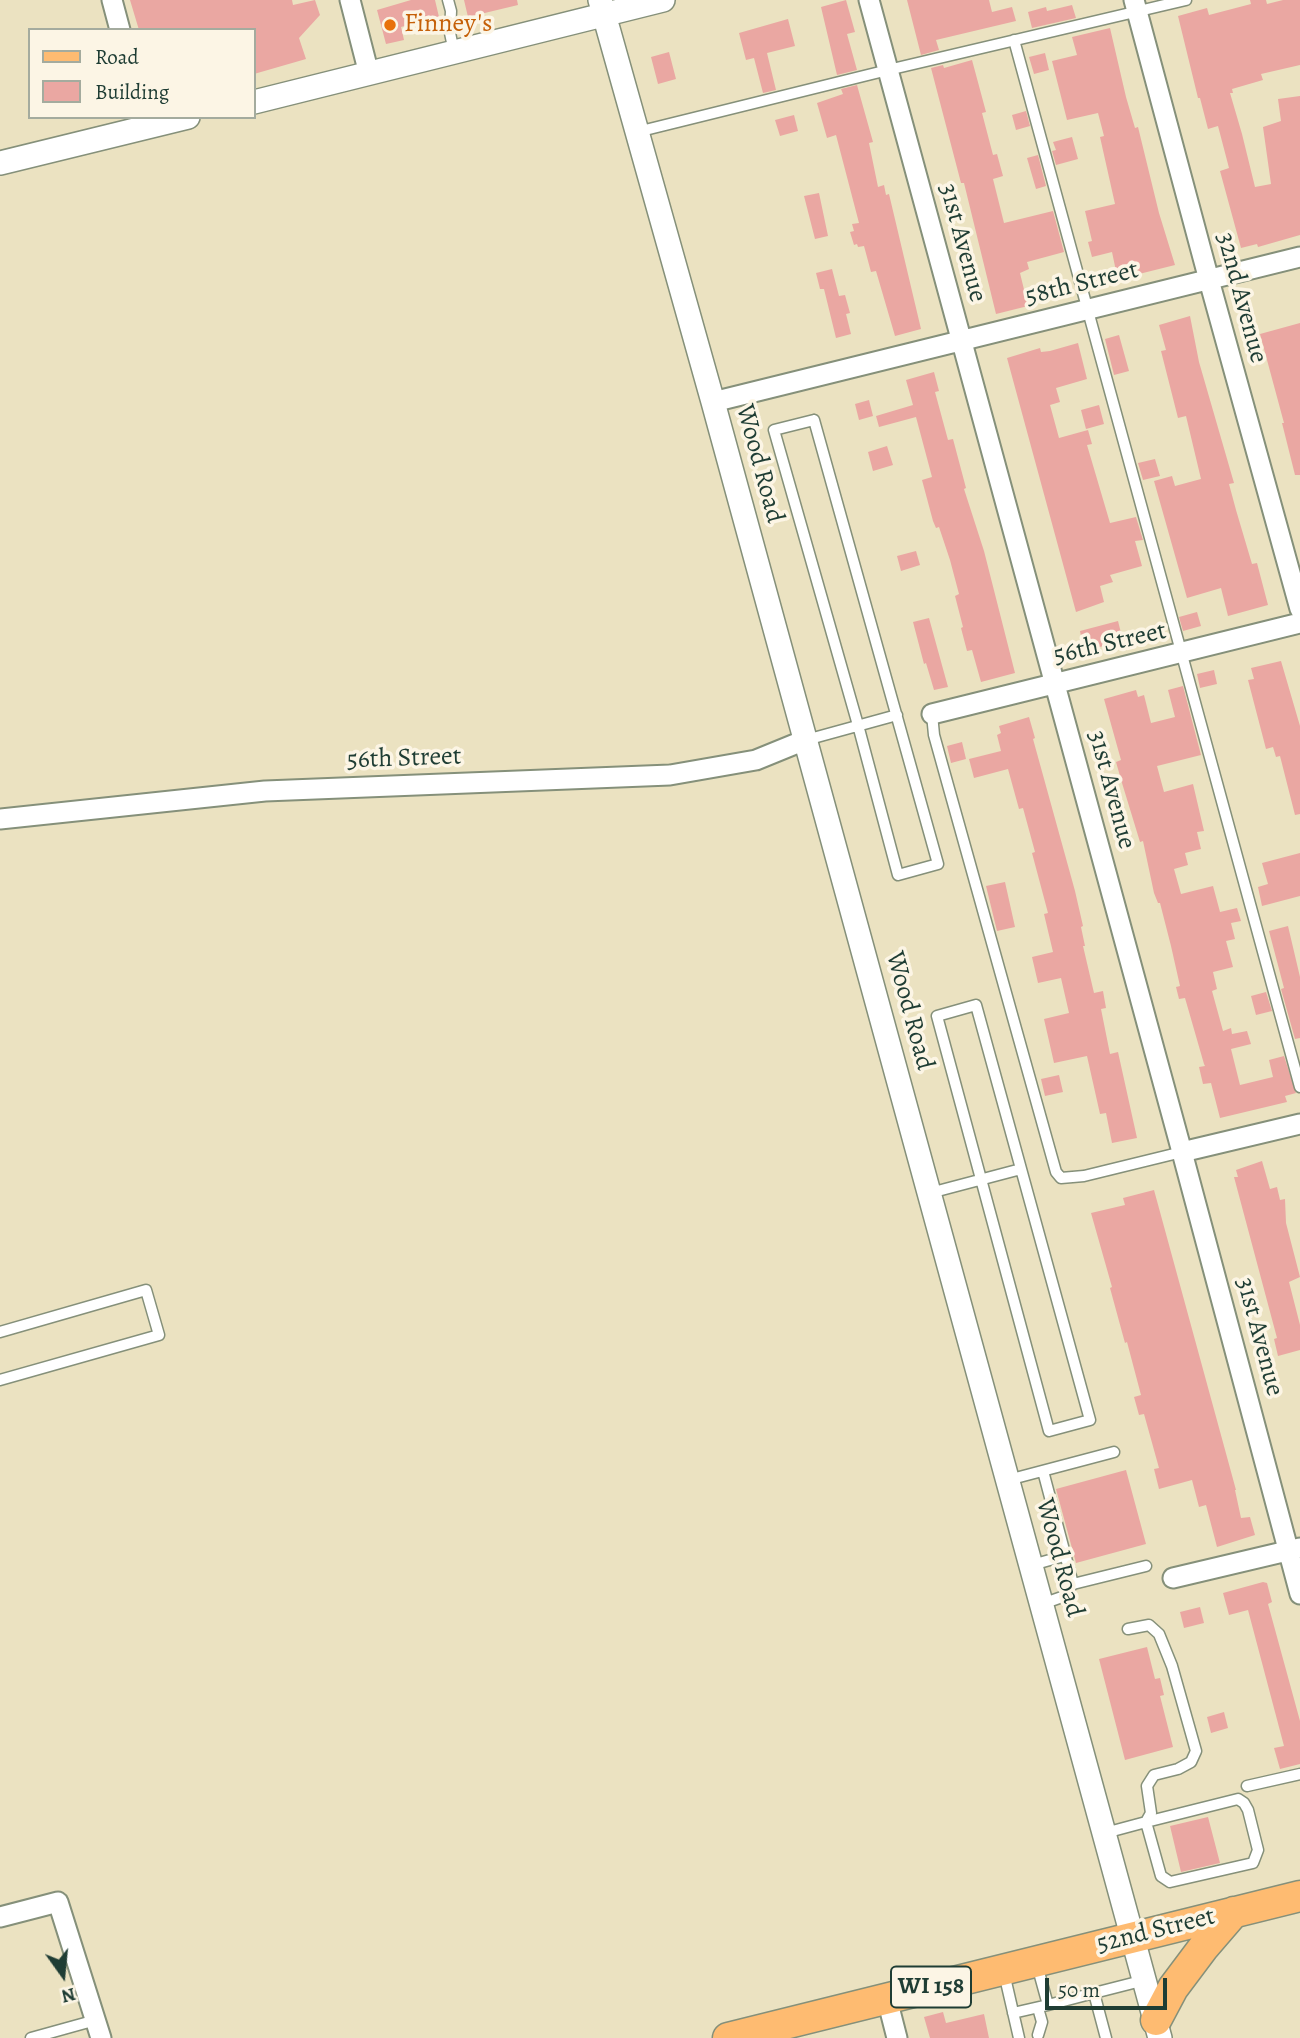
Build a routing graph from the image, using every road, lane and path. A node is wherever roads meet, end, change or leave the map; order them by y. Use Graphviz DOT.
graph roads {
  1 [pos="111,0"];
  2 [pos="350,0"];
  3 [pos="448,0"];
  4 [pos="663,0"];
  5 [pos="869,0"];
  6 [pos="1186,0"];
  7 [pos="1136,6"];
  8 [pos="602,7"];
  9 [pos="119,28"];
  10 [pos="1014,40"];
  11 [pos="455,52"];
  12 [pos="888,70"];
  13 [pos="369,74"];
  14 [pos="256,102"];
  15 [pos="171,119"];
  16 [pos="146,122"];
  17 [pos="637,132"];
  18 [pos="0,163"];
  19 [pos="1300,257"];
  20 [pos="1209,280"];
  21 [pos="1088,310"];
  22 [pos="962,340"];
  23 [pos="713,402"];
  24 [pos="1300,609"];
  25 [pos="1300,624"];
  26 [pos="1182,653"];
  27 [pos="1054,684"];
  28 [pos="932,714"];
  29 [pos="897,715"];
  30 [pos="858,725"];
  31 [pos="805,740"];
  32 [pos="0,819"];
  33 [pos="1300,1087"];
  34 [pos="1300,1124"];
  35 [pos="1182,1152"];
  36 [pos="1021,1170"];
  37 [pos="981,1180"];
  38 [pos="930,1193"];
  39 [pos="0,1332"];
  40 [pos="0,1380"];
  41 [pos="1114,1452"];
  42 [pos="1043,1471"];
  43 [pos="1008,1480"];
  44 [pos="1294,1550"];
  45 [pos="1064,1556"];
  46 [pos="1032,1565"];
  47 [pos="1146,1566"];
  48 [pos="1173,1578"];
  49 [pos="1073,1584"];
  50 [pos="1300,1594"];
  51 [pos="1042,1604"];
  52 [pos="1128,1629"];
  53 [pos="1300,1774"];
  54 [pos="1247,1786"];
  55 [pos="1146,1822"];
  56 [pos="1105,1833"];
  57 [pos="1300,1896"];
  58 [pos="1234,1912"];
  59 [pos="0,1917"];
  60 [pos="1134,1936"];
  61 [pos="1036,1961"];
  62 [pos="1003,1969"];
  63 [pos="1145,1980"];
  64 [pos="1094,1993"];
  65 [pos="887,1998"];
  66 [pos="1043,2006"];
  67 [pos="1013,2013"];
  68 [pos="1042,2022"];
  69 [pos="99,2029"];
  70 [pos="1053,2031"];
  71 [pos="1156,2033"];
  72 [pos="1038,2035"];
  73 [pos="739,2037"];
  74 [pos="31,2038"];
  75 [pos="897,2038"];
  76 [pos="1019,2038"];
  77 [pos="1106,2038"];
  1 -- 9 [label="street"];
  2 -- 13 [label="street"];
  3 -- 11 [label="lane"];
  4 -- 8 [label="street"];
  5 -- 12 [label="street, 31st Avenue"];
  6 -- 7 [label="lane"];
  7 -- 10 [label="lane"];
  7 -- 20 [label="street, 32nd Avenue"];
  8 -- 11 [label="street"];
  8 -- 17 [label="street, Wood Road"];
  10 -- 12 [label="lane"];
  10 -- 21 [label="lane"];
  11 -- 13 [label="street"];
  12 -- 17 [label="lane"];
  12 -- 22 [label="street, 31st Avenue"];
  13 -- 14 [label="street"];
  15 -- 16 [label="street"];
  16 -- 18 [label="street"];
  17 -- 23 [label="street, Wood Road"];
  19 -- 20 [label="street, 58th Street"];
  20 -- 21 [label="street, 58th Street"];
  20 -- 24 [label="street, 32nd Avenue"];
  21 -- 22 [label="street, 58th Street"];
  21 -- 26 [label="lane"];
  22 -- 23 [label="street, 58th Street"];
  22 -- 27 [label="street, 31st Avenue"];
  23 -- 31 [label="street, Wood Road"];
  25 -- 26 [label="street, 56th Street"];
  26 -- 27 [label="street, 56th Street"];
  26 -- 33 [label="lane"];
  27 -- 28 [label="street, 56th Street"];
  27 -- 35 [label="street, 31st Avenue"];
  28 -- 35 [label="lane"];
  29 -- 30 [label="lane"];
  29 -- 30 [label="lane"];
  29 -- 30 [label="lane"];
  30 -- 31 [label="lane"];
  31 -- 32 [label="street, 56th Street"];
  31 -- 38 [label="street, Wood Road"];
  34 -- 35 [label="street"];
  35 -- 44 [label="street, 31st Avenue"];
  36 -- 37 [label="lane"];
  36 -- 37 [label="lane"];
  36 -- 37 [label="lane"];
  37 -- 38 [label="lane"];
  38 -- 43 [label="street, Wood Road"];
  39 -- 40 [label="lane"];
  41 -- 42 [label="lane"];
  42 -- 43 [label="lane"];
  42 -- 45 [label="lane"];
  43 -- 46 [label="street, Wood Road"];
  44 -- 48 [label="street"];
  44 -- 50 [label="street, 31st Avenue"];
  45 -- 46 [label="lane"];
  45 -- 49 [label="lane"];
  46 -- 51 [label="street, Wood Road"];
  47 -- 49 [label="lane"];
  49 -- 51 [label="lane"];
  51 -- 56 [label="street, Wood Road"];
  52 -- 55 [label="lane"];
  53 -- 54 [label="lane"];
  55 -- 55 [label="lane"];
  55 -- 56 [label="lane"];
  56 -- 60 [label="street, Wood Road"];
  57 -- 58 [label="main road, 52nd Street / WI 158"];
  58 -- 60 [label="main road, 52nd Street / WI 158"];
  58 -- 71 [label="main road"];
  59 -- 69 [label="street"];
  60 -- 61 [label="main road, 52nd Street / WI 158"];
  60 -- 63 [label="street, Wood Road"];
  61 -- 62 [label="main road, 52nd Street / WI 158"];
  61 -- 66 [label="lane"];
  62 -- 65 [label="main road, 52nd Street / WI 158"];
  62 -- 67 [label="lane"];
  63 -- 64 [label="lane"];
  63 -- 71 [label="street, Wood Road"];
  64 -- 66 [label="lane"];
  64 -- 77 [label="lane"];
  65 -- 73 [label="main road, 52nd Street / WI 158"];
  65 -- 75 [label="street"];
  66 -- 67 [label="lane"];
  66 -- 68 [label="lane"];
  67 -- 76 [label="lane"];
  68 -- 70 [label="lane"];
  68 -- 72 [label="lane"];
  69 -- 74 [label="lane"];
}
